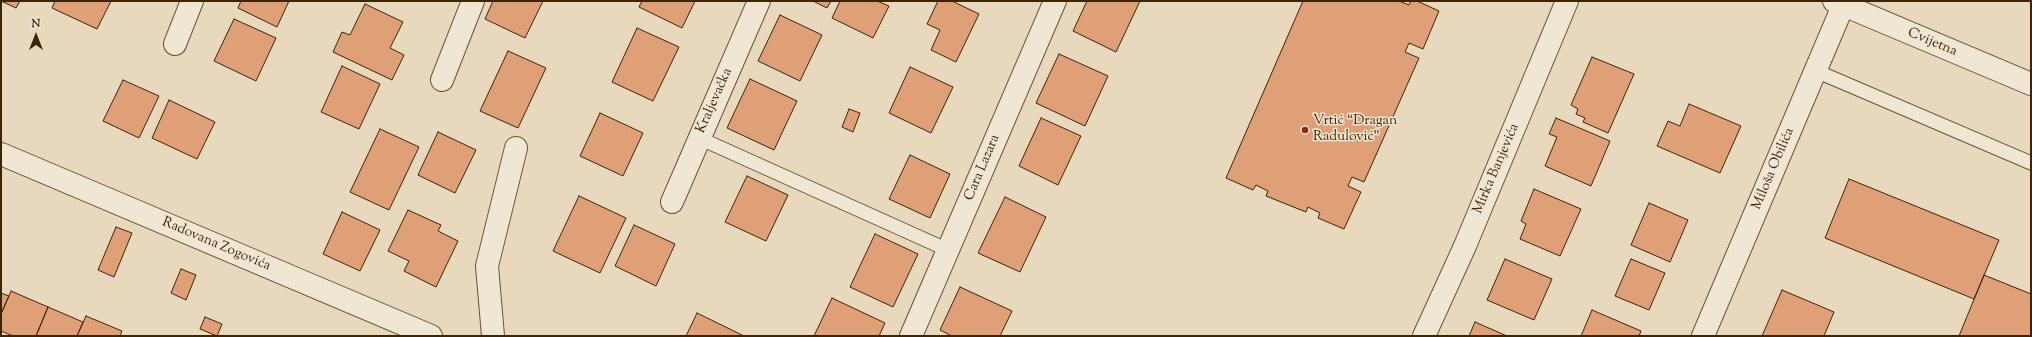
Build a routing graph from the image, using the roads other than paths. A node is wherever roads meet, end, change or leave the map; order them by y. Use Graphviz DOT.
graph roads {
  1 [pos="192,1"];
  2 [pos="473,1"];
  3 [pos="759,1"];
  4 [pos="1055,1"];
  5 [pos="1567,1"];
  6 [pos="1840,2"];
  7 [pos="175,44"];
  8 [pos="1816,71"];
  9 [pos="442,80"];
  10 [pos="2031,84"];
  11 [pos="699,138"];
  12 [pos="516,148"];
  13 [pos="1,154"];
  14 [pos="2031,163"];
  15 [pos="672,202"];
  16 [pos="948,250"];
  17 [pos="431,336"];
  18 [pos="493,336"];
  19 [pos="912,336"];
  20 [pos="1424,336"];
  21 [pos="1703,336"];
  1 -- 7 [label="street"];
  2 -- 9 [label="street"];
  3 -- 11 [label="street, Kraljevačka"];
  4 -- 16 [label="street, Cara Lazara"];
  5 -- 20 [label="street, Mirka Banjevića"];
  6 -- 8 [label="street, Miloša Obilića"];
  6 -- 10 [label="street, Cvijetna"];
  8 -- 14 [label="lane"];
  8 -- 21 [label="street, Miloša Obilića"];
  11 -- 15 [label="street, Kraljevačka"];
  11 -- 16 [label="lane"];
  12 -- 18 [label="street"];
  13 -- 17 [label="street, Radovana Zogovića"];
  16 -- 19 [label="street, Cara Lazara"];
}
